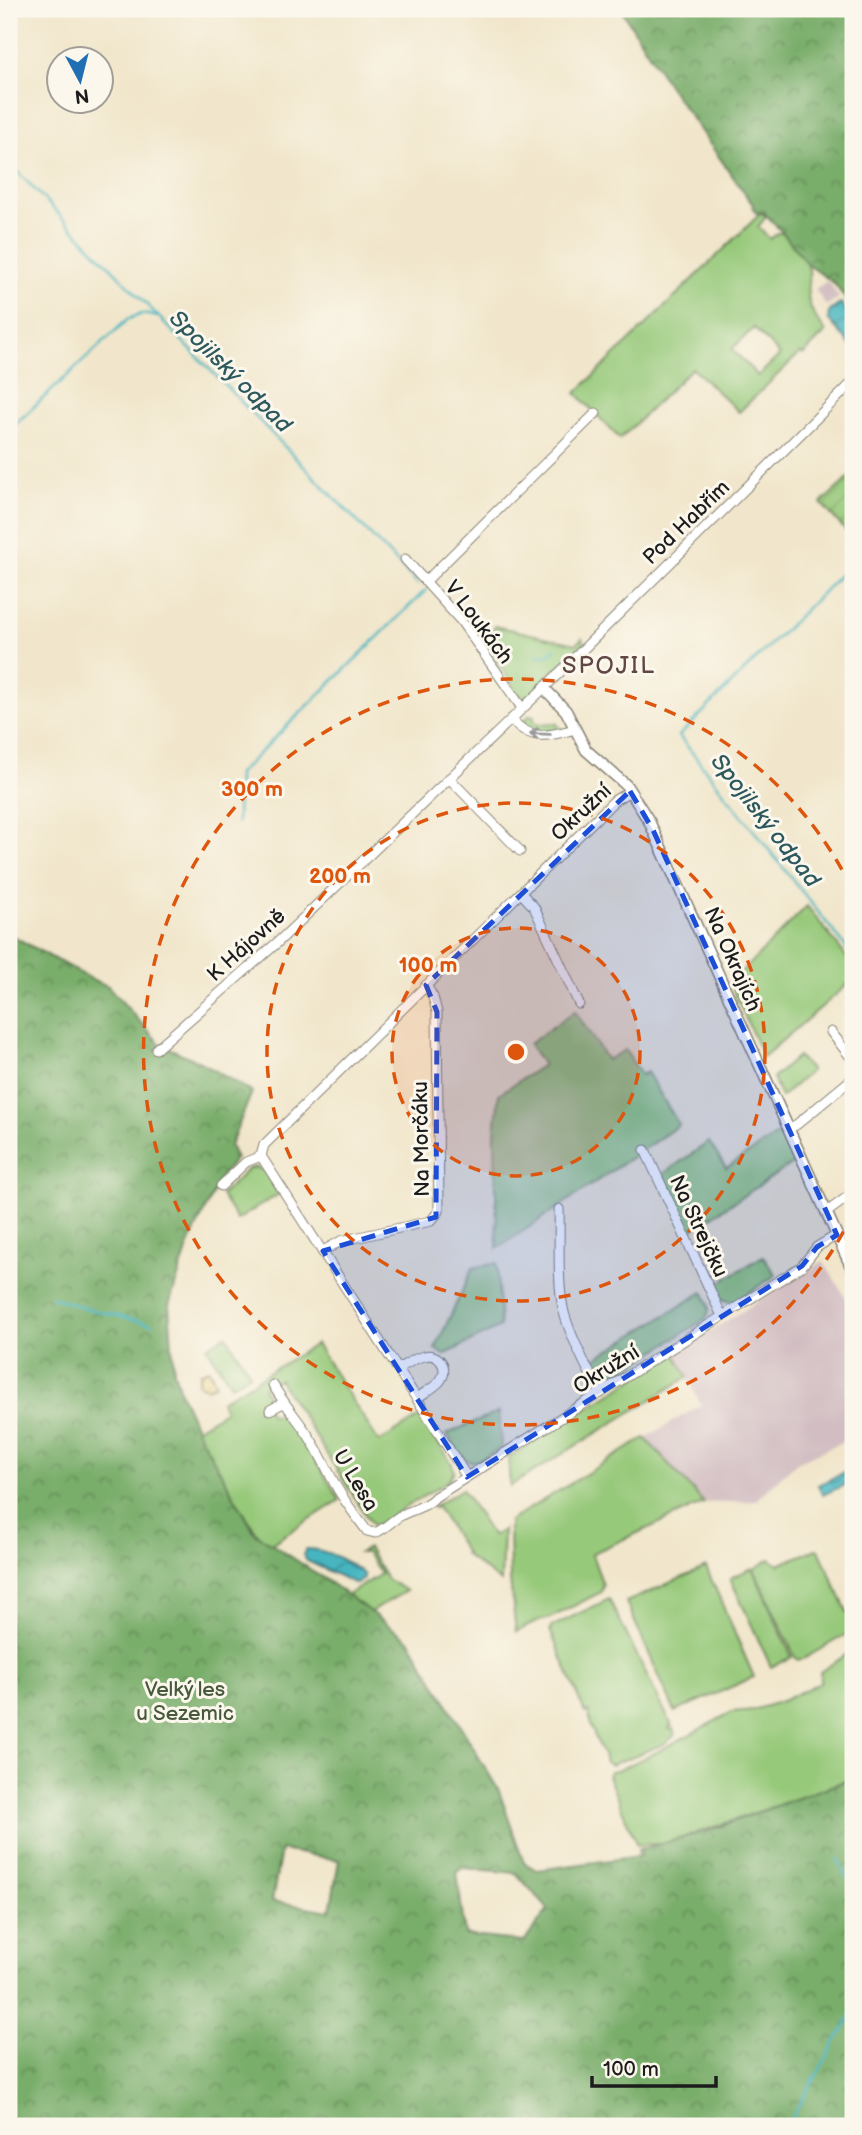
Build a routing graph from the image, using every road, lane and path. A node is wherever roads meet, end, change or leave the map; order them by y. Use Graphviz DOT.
graph roads {
  1 [pos="853,382"];
  2 [pos="596,414"];
  3 [pos="405,559"];
  4 [pos="426,581"];
  5 [pos="544,688"];
  6 [pos="522,708"];
  7 [pos="511,719"];
  8 [pos="575,729"];
  9 [pos="449,778"];
  10 [pos="630,791"];
  11 [pos="520,851"];
  12 [pos="522,892"];
  13 [pos="426,985"];
  14 [pos="579,1004"];
  15 [pos="831,1032"];
  16 [pos="156,1049"];
  17 [pos="853,1060"];
  18 [pos="853,1078"];
  19 [pos="789,1128"];
  20 [pos="645,1150"];
  21 [pos="261,1156"];
  22 [pos="221,1186"];
  23 [pos="853,1193"];
  24 [pos="559,1209"];
  25 [pos="827,1212"];
  26 [pos="837,1235"];
  27 [pos="323,1251"];
  28 [pos="853,1271"];
  29 [pos="722,1316"];
  30 [pos="398,1369"];
  31 [pos="273,1385"];
  32 [pos="601,1392"];
  33 [pos="416,1398"];
  34 [pos="283,1403"];
  35 [pos="270,1410"];
  36 [pos="467,1477"];
  1 -- 5 [label="street, Pod Habřím"];
  2 -- 4 [label="street"];
  3 -- 4 [label="street, V Loukách"];
  4 -- 6 [label="street, V Loukách"];
  5 -- 6 [label="street, K Hájovně"];
  5 -- 8 [label="street, Na Okrajích"];
  6 -- 7 [label="street, K Hájovně"];
  8 -- 7 [label="street, one-way"];
  7 -- 9 [label="street, K Hájovně"];
  8 -- 10 [label="street, Na Okrajích"];
  9 -- 11 [label="street"];
  9 -- 16 [label="street, K Hájovně"];
  10 -- 12 [label="street, Okružní"];
  10 -- 19 [label="street, Na Okrajích"];
  12 -- 13 [label="street, Okružní"];
  12 -- 14 [label="street"];
  13 -- 21 [label="street, Okružní"];
  13 -- 27 [label="street, Na Morčáku"];
  15 -- 17 [label="street"];
  18 -- 19 [label="street"];
  19 -- 25 [label="street, Na Okrajích"];
  20 -- 29 [label="street, Na Strejčku"];
  21 -- 22 [label="street, Okružní"];
  21 -- 27 [label="street"];
  23 -- 25 [label="street"];
  24 -- 32 [label="street"];
  25 -- 26 [label="street, Na Okrajích"];
  26 -- 28 [label="street, Na Okrajích"];
  26 -- 29 [label="street, Okružní"];
  27 -- 30 [label="street"];
  29 -- 32 [label="street, Okružní"];
  30 -- 33 [label="street"];
  30 -- 33 [label="street"];
  31 -- 34 [label="street, U Lesa"];
  32 -- 36 [label="street, Okružní"];
  33 -- 36 [label="street"];
  34 -- 35 [label="street"];
  34 -- 36 [label="street, U Lesa"];
}
